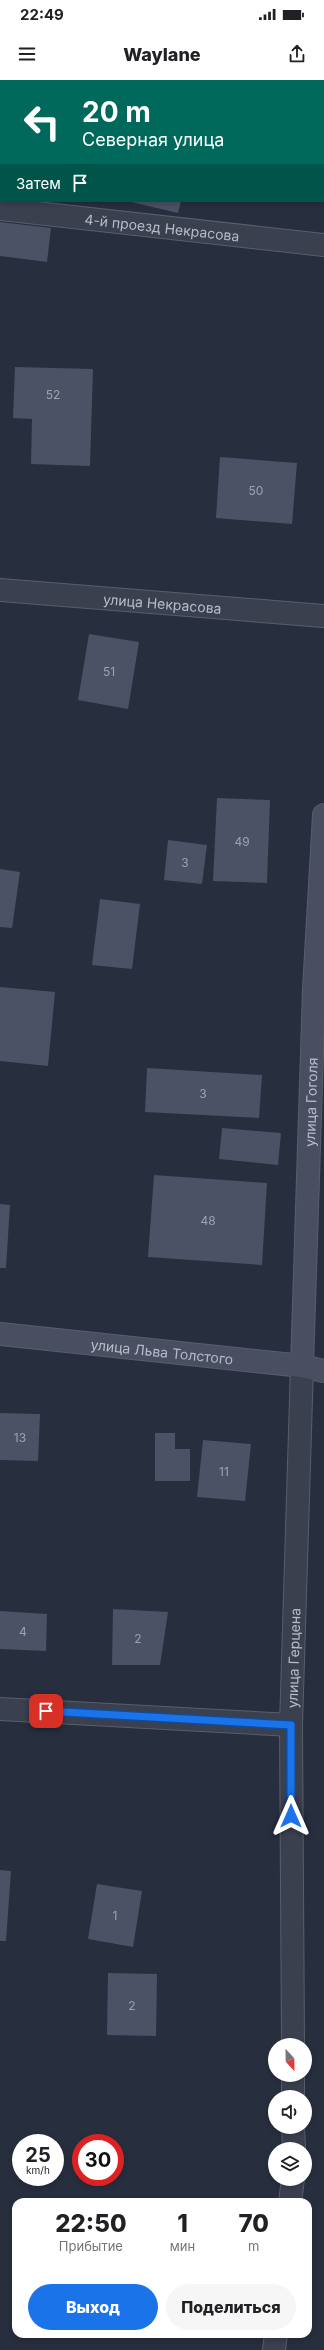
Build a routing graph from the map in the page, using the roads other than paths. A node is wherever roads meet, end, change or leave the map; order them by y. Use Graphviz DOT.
graph roads {
  1 [pos="0,210"];
  2 [pos="324,245"];
  3 [pos="0,590"];
  4 [pos="324,616"];
  5 [pos="324,815"];
  6 [pos="319,989"];
  7 [pos="0,1334"];
  8 [pos="302,1366"];
  9 [pos="324,1371"];
  10 [pos="0,1709"];
  11 [pos="291,1725"];
  12 [pos="293,2038"];
  13 [pos="292,2186"];
  14 [pos="291,2198"];
  15 [pos="276,2338"];
  16 [pos="274,2350"];
  1 -- 2 [label="street, 4-й проезд Некрасова"];
  3 -- 4 [label="street, улица Некрасова"];
  5 -- 6 [label="street, улица Гоголя"];
  6 -- 8 [label="street, улица Гоголя"];
  7 -- 8 [label="street, улица Льва Толстого"];
  8 -- 9 [label="street, улица Льва Толстого"];
  8 -- 11 [label="street, улица Герцена"];
  10 -- 11 [label="street"];
  11 -- 12 [label="street, улица Герцена"];
  13 -- 14 [label="street"];
  15 -- 16 [label="street"];
}
